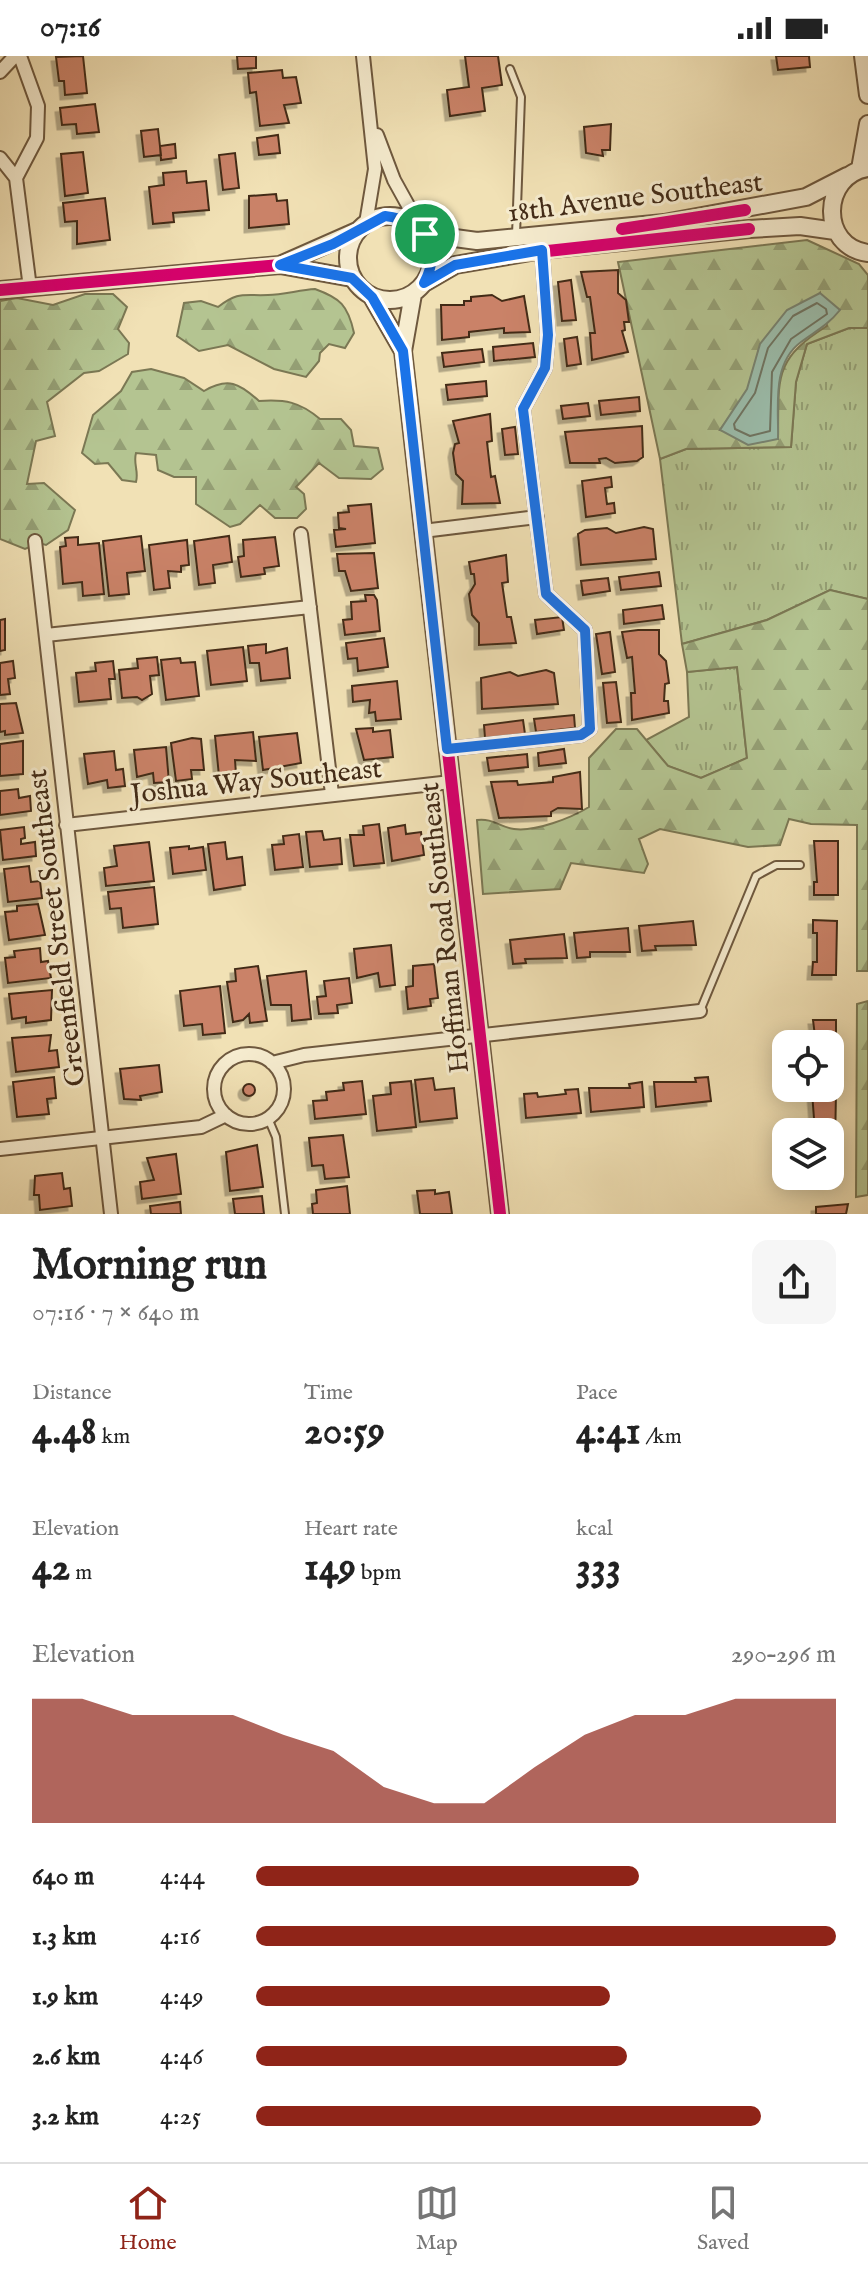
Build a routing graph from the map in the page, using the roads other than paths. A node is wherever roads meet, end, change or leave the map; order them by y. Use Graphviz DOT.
graph roads {
  1 [pos="18,56"];
  2 [pos="363,56"];
  3 [pos="863,56"];
  4 [pos="510,69"];
  5 [pos="0,72"];
  6 [pos="868,95"];
  7 [pos="371,121"];
  8 [pos="868,124"];
  9 [pos="0,158"];
  10 [pos="858,171"];
  11 [pos="16,178"];
  12 [pos="361,227"];
  13 [pos="422,231"];
  14 [pos="835,231"];
  15 [pos="516,238"];
  16 [pos="542,250"];
  17 [pos="868,253"];
  18 [pos="280,265"];
  19 [pos="352,278"];
  20 [pos="30,288"];
  21 [pos="419,288"];
  22 [pos="0,290"];
  23 [pos="372,297"];
  24 [pos="403,351"];
  25 [pos="537,517"];
  26 [pos="423,531"];
  27 [pos="301,534"];
  28 [pos="35,541"];
  29 [pos="310,607"];
  30 [pos="46,635"];
  31 [pos="447,749"];
  32 [pos="451,782"];
  33 [pos="332,794"];
  34 [pos="66,825"];
  35 [pos="800,865"];
  36 [pos="700,1011"];
  37 [pos="479,1034"];
  38 [pos="272,1063"];
  39 [pos="226,1115"];
  40 [pos="268,1118"];
  41 [pos="103,1138"];
  42 [pos="0,1149"];
  43 [pos="111,1214"];
  44 [pos="285,1214"];
  45 [pos="500,1214"];
  1 -- 5 [label="street"];
  1 -- 11 [label="street"];
  2 -- 7 [label="street"];
  3 -- 6 [label="street"];
  4 -- 15 [label="lane"];
  7 -- 12 [label="street"];
  7 -- 13 [label="street"];
  8 -- 10 [label="street"];
  9 -- 11 [label="street"];
  10 -- 14 [label="street"];
  10 -- 15 [label="street, 18th Avenue Southeast"];
  11 -- 20 [label="street"];
  12 -- 13 [label="street"];
  12 -- 18 [label="street"];
  12 -- 19 [label="street"];
  13 -- 15 [label="street, 18th Avenue Southeast"];
  13 -- 21 [label="street"];
  14 -- 16 [label="street, 18th Avenue Southeast"];
  14 -- 17 [label="street"];
  16 -- 21 [label="street, 18th Avenue Southeast"];
  16 -- 25 [label="street"];
  18 -- 19 [label="street"];
  18 -- 20 [label="street"];
  19 -- 23 [label="street"];
  20 -- 22 [label="street"];
  21 -- 23 [label="street"];
  21 -- 24 [label="street, Hoffman Road Southeast"];
  23 -- 24 [label="street, Hoffman Road Southeast"];
  24 -- 26 [label="street, Hoffman Road Southeast"];
  25 -- 26 [label="street"];
  25 -- 31 [label="street"];
  26 -- 31 [label="street, Hoffman Road Southeast"];
  27 -- 29 [label="street"];
  28 -- 30 [label="street, Greenfield Street Southeast"];
  29 -- 30 [label="street"];
  29 -- 33 [label="street"];
  30 -- 34 [label="street, Greenfield Street Southeast"];
  31 -- 32 [label="street, Hoffman Road Southeast"];
  32 -- 33 [label="street, Joshua Way Southeast"];
  32 -- 37 [label="street, Hoffman Road Southeast"];
  33 -- 34 [label="street, Joshua Way Southeast"];
  34 -- 41 [label="street, Greenfield Street Southeast"];
  35 -- 36 [label="lane"];
  36 -- 37 [label="street"];
  37 -- 38 [label="street"];
  37 -- 45 [label="street, Hoffman Road Southeast"];
  38 -- 39 [label="street"];
  38 -- 40 [label="street"];
  39 -- 40 [label="street"];
  39 -- 41 [label="street"];
  40 -- 44 [label="lane"];
  41 -- 42 [label="street"];
  41 -- 43 [label="street, Greenfield Street Southeast"];
}
